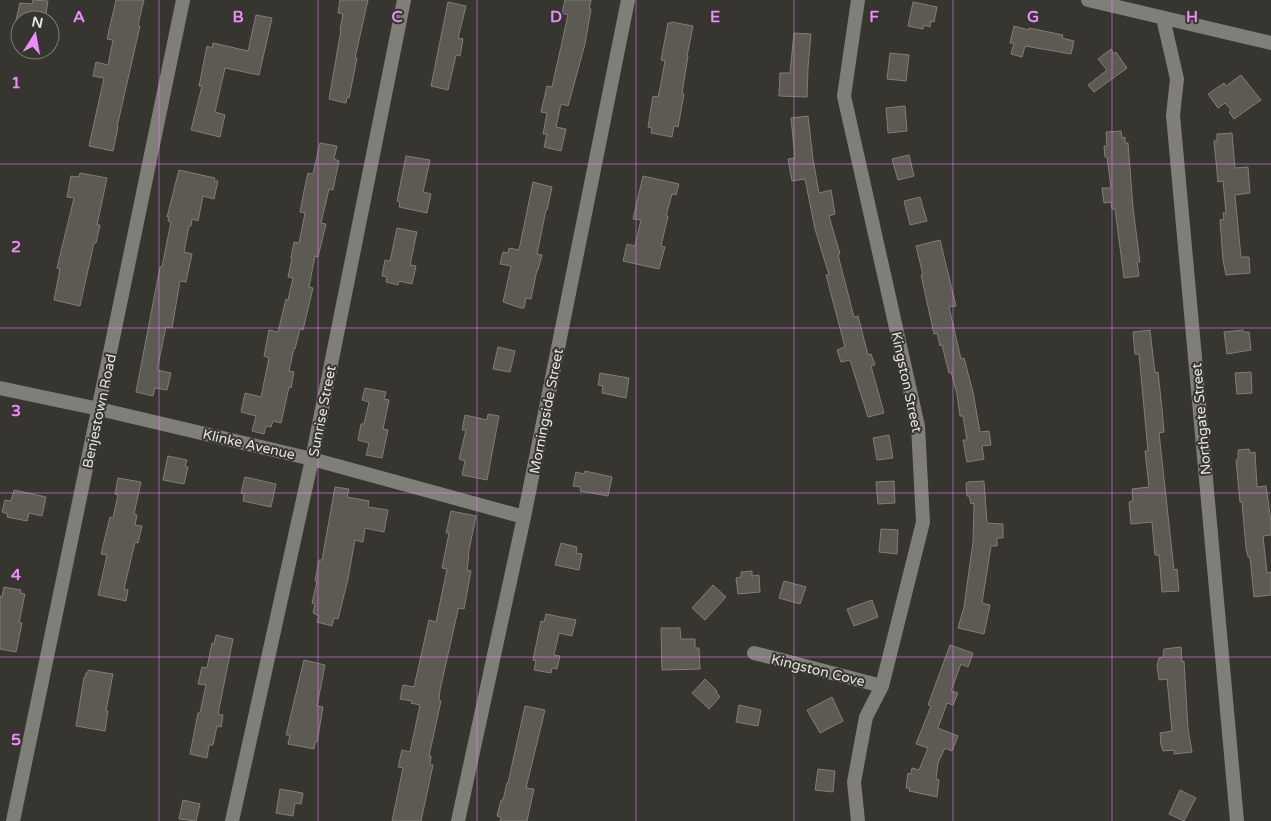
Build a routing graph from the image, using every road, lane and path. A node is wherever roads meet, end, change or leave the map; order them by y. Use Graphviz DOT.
graph roads {
  1 [pos="183,0"];
  2 [pos="404,0"];
  3 [pos="628,0"];
  4 [pos="858,0"];
  5 [pos="1088,0"];
  6 [pos="1163,18"];
  7 [pos="1271,43"];
  8 [pos="0,388"];
  9 [pos="100,409"];
  10 [pos="312,459"];
  11 [pos="524,517"];
  12 [pos="754,653"];
  13 [pos="882,686"];
  14 [pos="13,821"];
  15 [pos="232,821"];
  16 [pos="458,821"];
  17 [pos="858,821"];
  18 [pos="1237,821"];
  1 -- 9 [label="street, Benjestown Road"];
  2 -- 10 [label="street, Sunrise Street"];
  3 -- 11 [label="street, Morningside Street"];
  4 -- 13 [label="street, Kingston Street"];
  5 -- 6 [label="street"];
  6 -- 7 [label="street"];
  6 -- 18 [label="street, Northgate Street"];
  8 -- 9 [label="street, Klinke Avenue"];
  9 -- 10 [label="street, Klinke Avenue"];
  9 -- 14 [label="street, Benjestown Road"];
  10 -- 11 [label="street, Klinke Avenue"];
  10 -- 15 [label="street, Sunrise Street"];
  11 -- 16 [label="street, Morningside Street"];
  12 -- 13 [label="street, Kingston Cove"];
  13 -- 17 [label="street, Kingston Street"];
}
